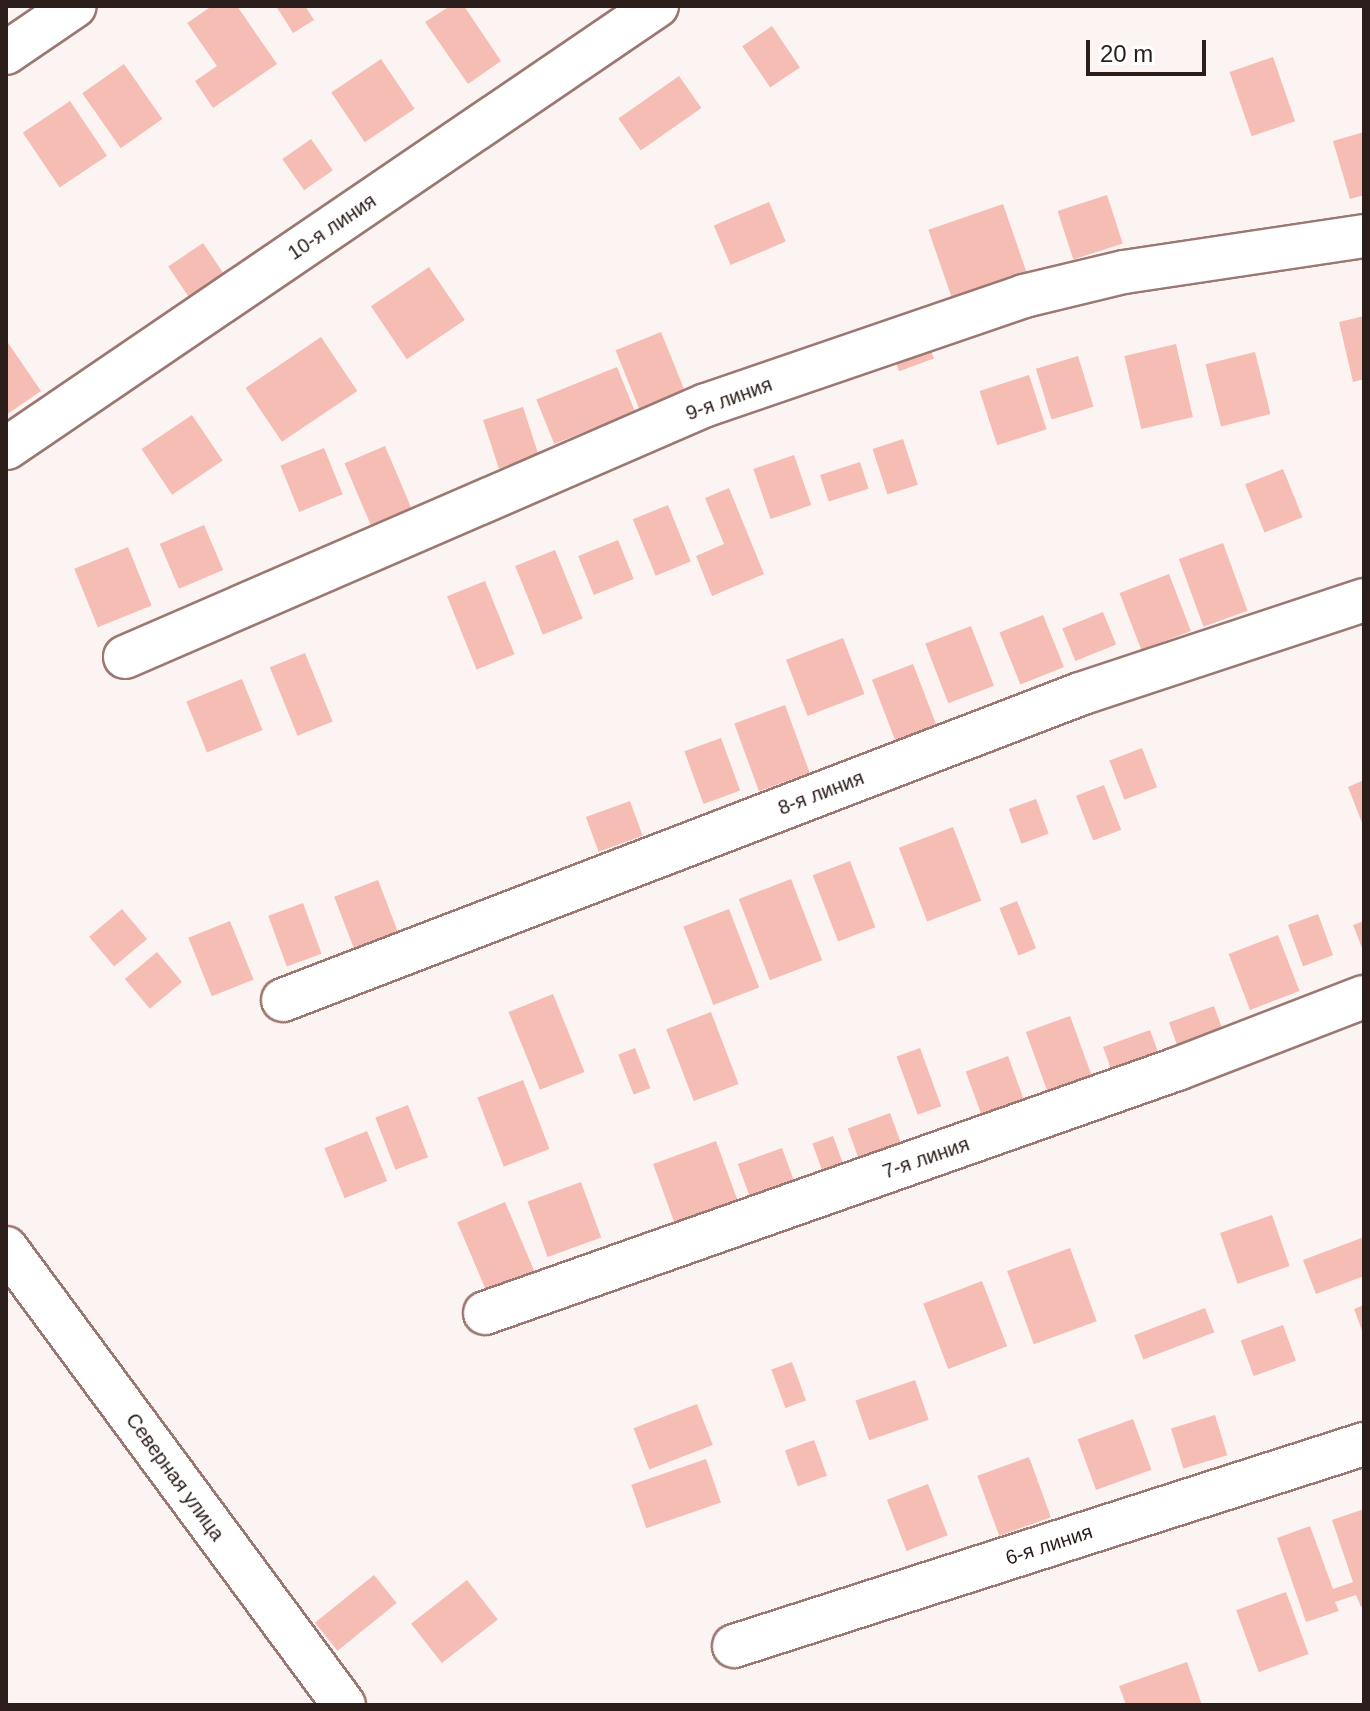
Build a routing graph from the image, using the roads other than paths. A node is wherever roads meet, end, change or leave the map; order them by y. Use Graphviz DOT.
graph roads {
  1 [pos="75,6"];
  2 [pos="657,6"];
  3 [pos="6,53"];
  4 [pos="1364,236"];
  5 [pos="7,448"];
  6 [pos="1364,600"];
  7 [pos="125,657"];
  8 [pos="1364,997"];
  9 [pos="283,1000"];
  10 [pos="6,1248"];
  11 [pos="485,1313"];
  12 [pos="1364,1444"];
  13 [pos="734,1646"];
  14 [pos="344,1705"];
  1 -- 3 [label="street"];
  2 -- 5 [label="street, 10-я линия"];
  4 -- 7 [label="street, 9-я линия"];
  6 -- 9 [label="street, 8-я линия"];
  8 -- 11 [label="street, 7-я линия"];
  10 -- 14 [label="street, Северная улица"];
  12 -- 13 [label="street, 6-я линия"];
}
